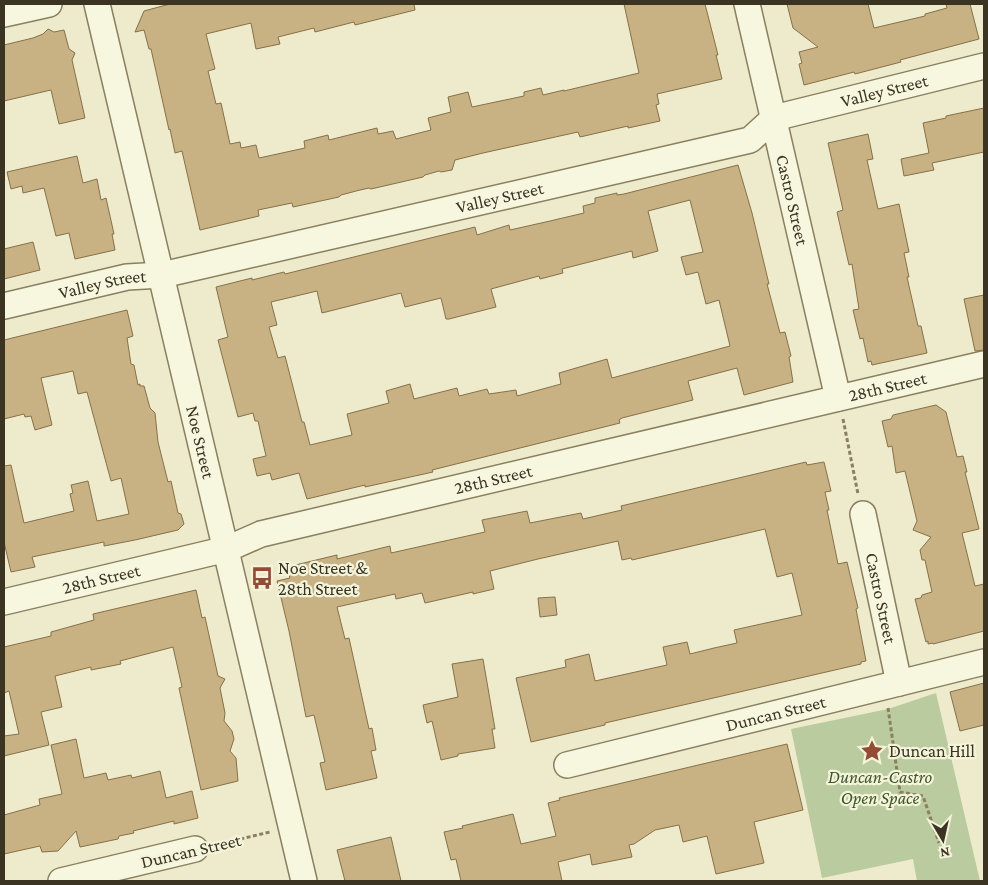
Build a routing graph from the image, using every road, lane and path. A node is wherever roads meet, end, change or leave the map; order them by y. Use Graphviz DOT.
graph roads {
  1 [pos="49,4"];
  2 [pos="97,4"];
  3 [pos="746,4"];
  4 [pos="4,14"];
  5 [pos="984,66"];
  6 [pos="774,118"];
  7 [pos="162,275"];
  8 [pos="4,306"];
  9 [pos="984,364"];
  10 [pos="838,398"];
  11 [pos="863,514"];
  12 [pos="227,549"];
  13 [pos="4,602"];
  14 [pos="984,662"];
  15 [pos="891,685"];
  16 [pos="567,765"];
  17 [pos="291,827"];
  18 [pos="939,844"];
  19 [pos="195,850"];
  20 [pos="61,881"];
  21 [pos="304,881"];
  1 -- 4 [label="street"];
  2 -- 7 [label="street, Noe Street"];
  3 -- 6 [label="street, Castro Street"];
  5 -- 6 [label="street, Valley Street"];
  6 -- 7 [label="street, Valley Street"];
  6 -- 10 [label="street, Castro Street"];
  7 -- 8 [label="street, Valley Street"];
  7 -- 12 [label="street, Noe Street"];
  9 -- 10 [label="street, 28th Street"];
  10 -- 11 [label="path"];
  10 -- 12 [label="street, 28th Street"];
  11 -- 15 [label="street, Castro Street"];
  12 -- 13 [label="street, 28th Street"];
  12 -- 17 [label="street, Noe Street"];
  14 -- 15 [label="street, Duncan Street"];
  15 -- 16 [label="street, Duncan Street"];
  15 -- 18 [label="path"];
  17 -- 19 [label="path, Duncan Street"];
  17 -- 21 [label="street, Noe Street"];
  19 -- 20 [label="street, Duncan Street"];
}
